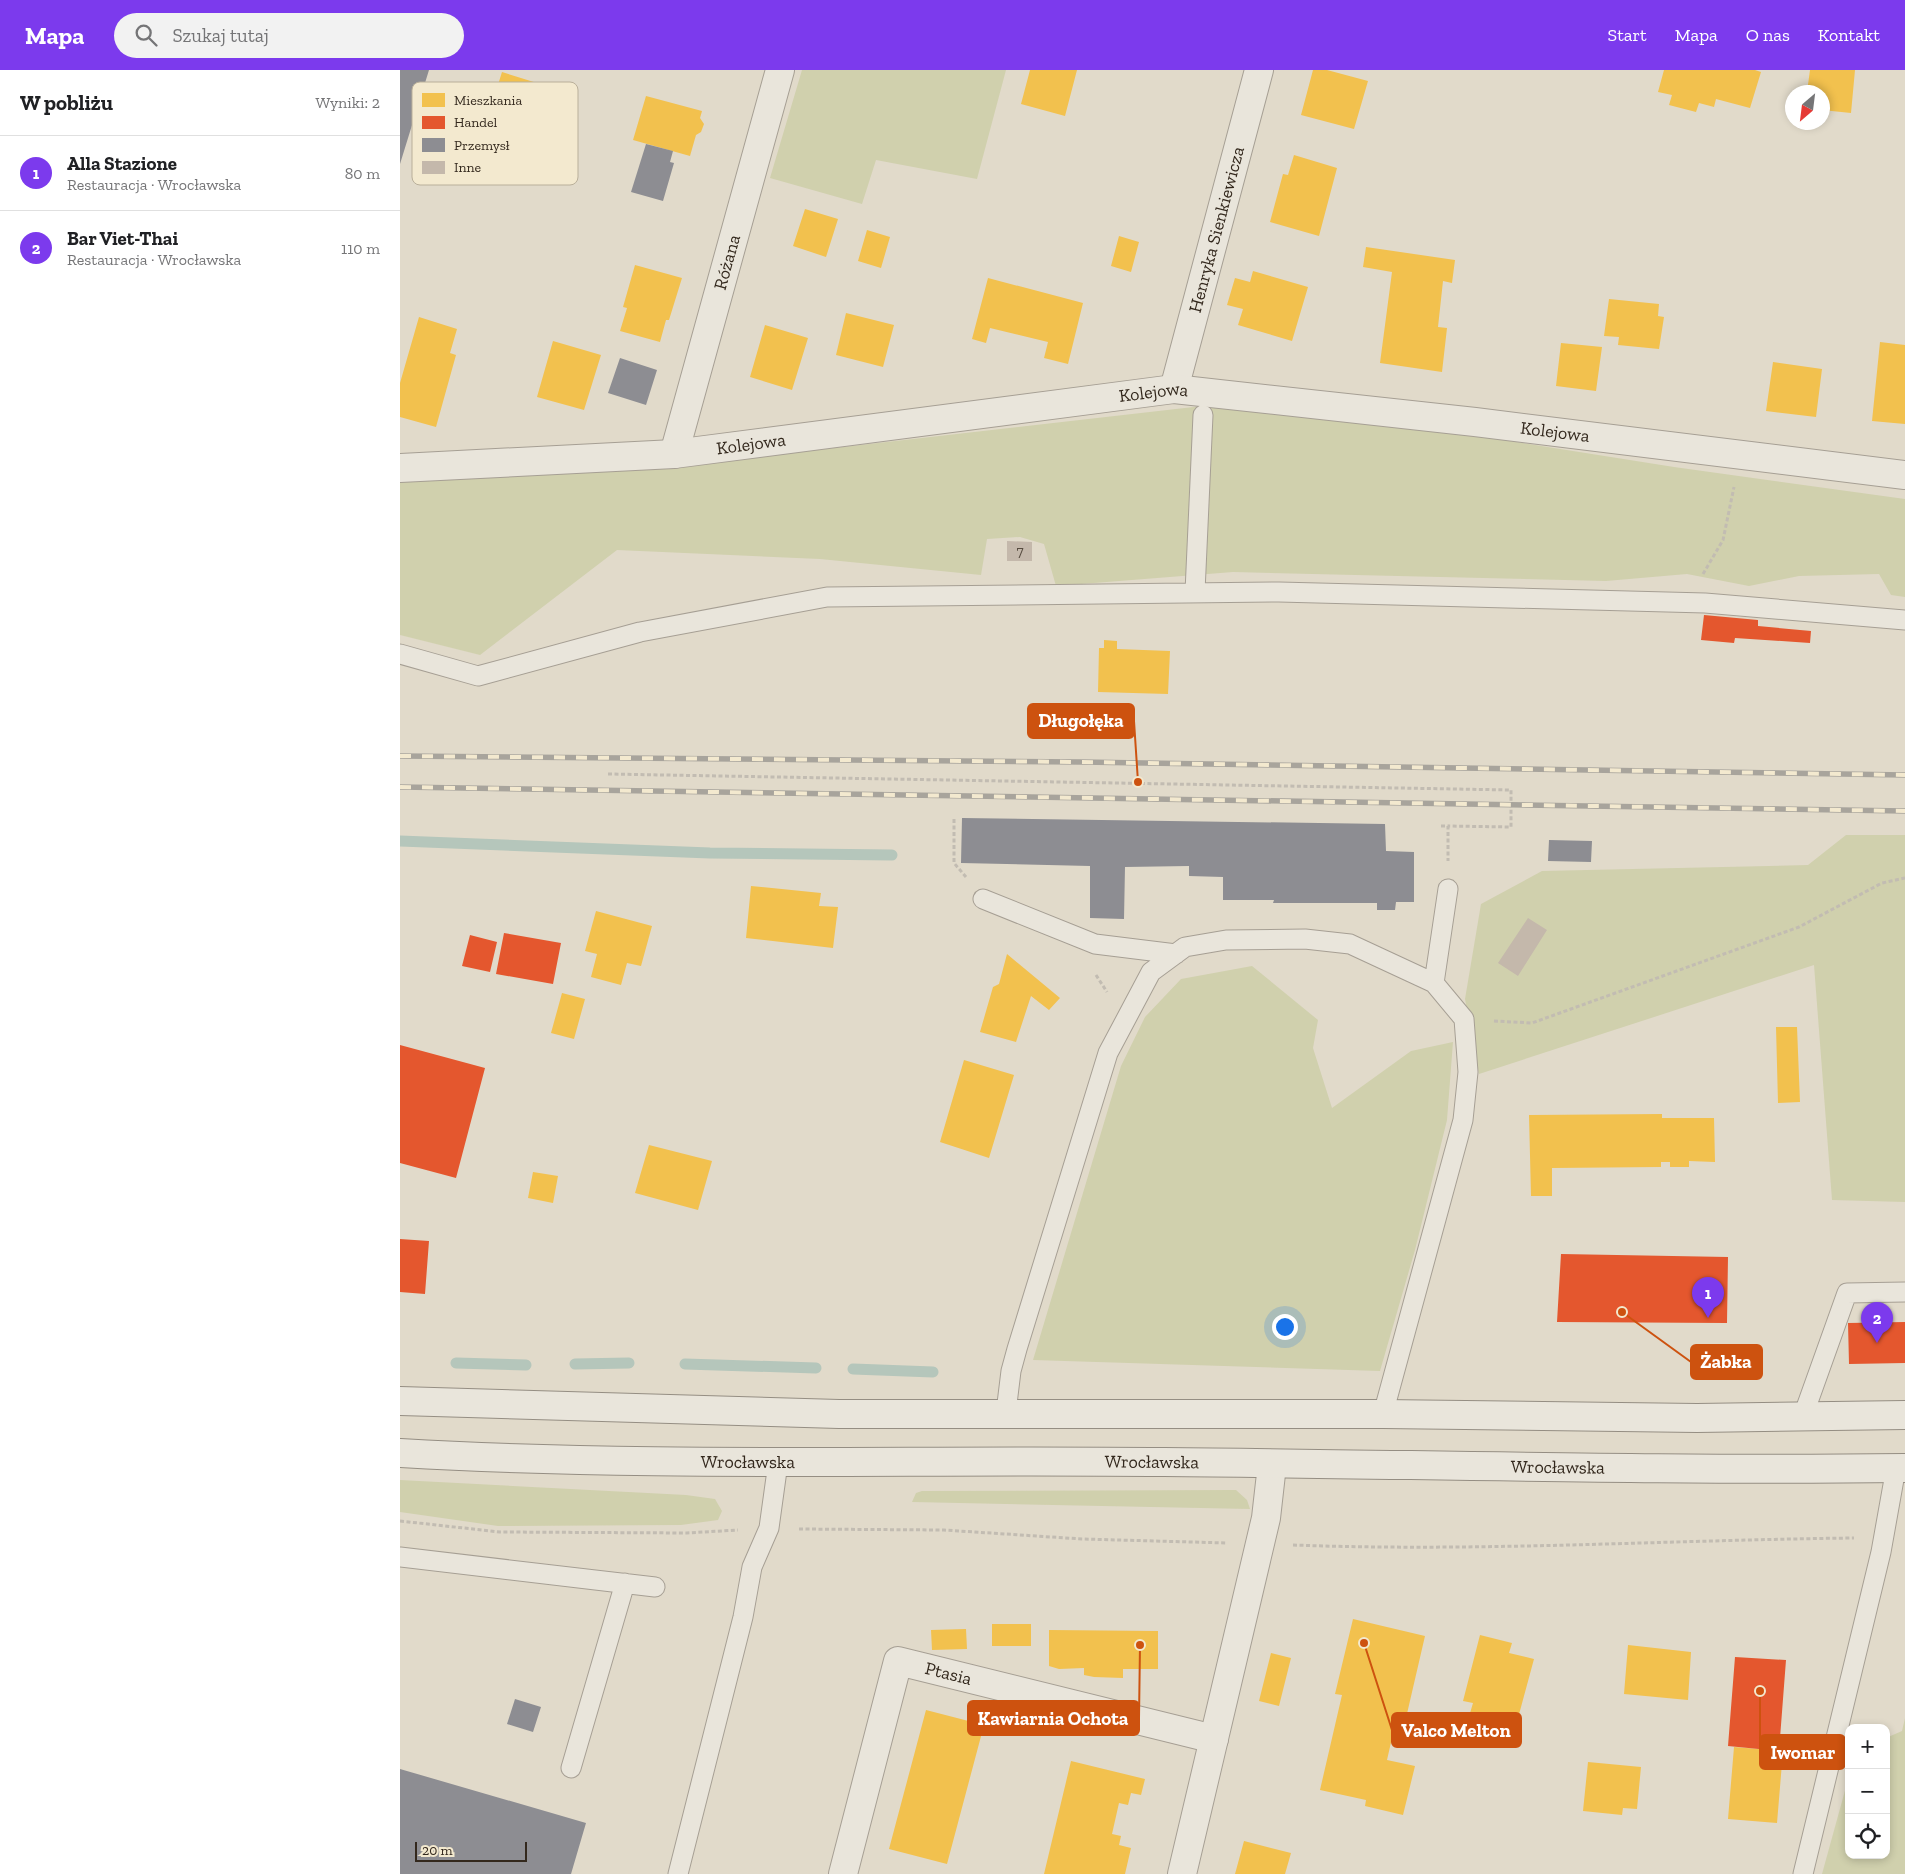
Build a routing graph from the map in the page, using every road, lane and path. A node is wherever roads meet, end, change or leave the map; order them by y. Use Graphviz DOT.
graph roads {
  1 [pos="780,70"];
  2 [pos="1260,70"];
  3 [pos="1174,389"];
  4 [pos="1203,415"];
  5 [pos="674,454"];
  6 [pos="1740,454"];
  7 [pos="400,468"];
  8 [pos="1905,475"];
  9 [pos="1195,592"];
  10 [pos="1685,602"];
  11 [pos="1905,620"];
  12 [pos="400,654"];
  13 [pos="608,774"];
  14 [pos="954,818"];
  15 [pos="1441,826"];
  16 [pos="1448,826"];
  17 [pos="1905,878"];
  18 [pos="1448,890"];
  19 [pos="983,899"];
  20 [pos="1068,933"];
  21 [pos="1176,954"];
  22 [pos="1434,983"];
  23 [pos="1464,1019"];
  24 [pos="1126,1020"];
  25 [pos="1905,1292"];
  26 [pos="400,1401"];
  27 [pos="1006,1412"];
  28 [pos="1383,1414"];
  29 [pos="1905,1415"];
  30 [pos="1803,1416"];
  31 [pos="400,1453"];
  32 [pos="778,1463"];
  33 [pos="1272,1465"];
  34 [pos="1901,1468"];
  35 [pos="400,1521"];
  36 [pos="769,1528"];
  37 [pos="1884,1537"];
  38 [pos="1260,1544"];
  39 [pos="400,1557"];
  40 [pos="625,1584"];
  41 [pos="655,1587"];
  42 [pos="1214,1739"];
  43 [pos="571,1768"];
  44 [pos="678,1874"];
  45 [pos="843,1874"];
  46 [pos="1182,1874"];
  47 [pos="1803,1874"];
  1 -- 5 [label="street, Różana"];
  2 -- 3 [label="street, Henryka Sienkiewicza"];
  3 -- 5 [label="street, Kolejowa"];
  3 -- 6 [label="street, Kolejowa"];
  4 -- 9 [label="lane"];
  5 -- 7 [label="street, Kolejowa"];
  6 -- 8 [label="street, Kolejowa"];
  6 -- 10 [label="path"];
  9 -- 10 [label="lane"];
  9 -- 12 [label="lane"];
  10 -- 11 [label="lane"];
  13 -- 16 [label="path"];
  14 -- 19 [label="path"];
  15 -- 16 [label="path"];
  16 -- 18 [label="path"];
  17 -- 23 [label="path"];
  18 -- 22 [label="lane"];
  19 -- 20 [label="lane"];
  20 -- 21 [label="lane"];
  20 -- 24 [label="path"];
  21 -- 22 [label="lane"];
  21 -- 24 [label="lane"];
  22 -- 23 [label="lane"];
  23 -- 28 [label="lane"];
  24 -- 27 [label="lane"];
  25 -- 30 [label="lane"];
  26 -- 27 [label="street"];
  27 -- 28 [label="street"];
  28 -- 30 [label="street"];
  29 -- 30 [label="street"];
  31 -- 32 [label="street, Wrocławska"];
  32 -- 33 [label="street, Wrocławska"];
  32 -- 36 [label="lane"];
  33 -- 34 [label="street, Wrocławska"];
  33 -- 38 [label="street"];
  34 -- 37 [label="lane"];
  35 -- 36 [label="path"];
  36 -- 38 [label="path"];
  36 -- 44 [label="lane"];
  37 -- 38 [label="path"];
  37 -- 47 [label="lane"];
  38 -- 42 [label="street"];
  39 -- 40 [label="lane"];
  40 -- 41 [label="lane"];
  40 -- 43 [label="lane"];
  42 -- 45 [label="street, Ptasia"];
  42 -- 46 [label="street"];
}
